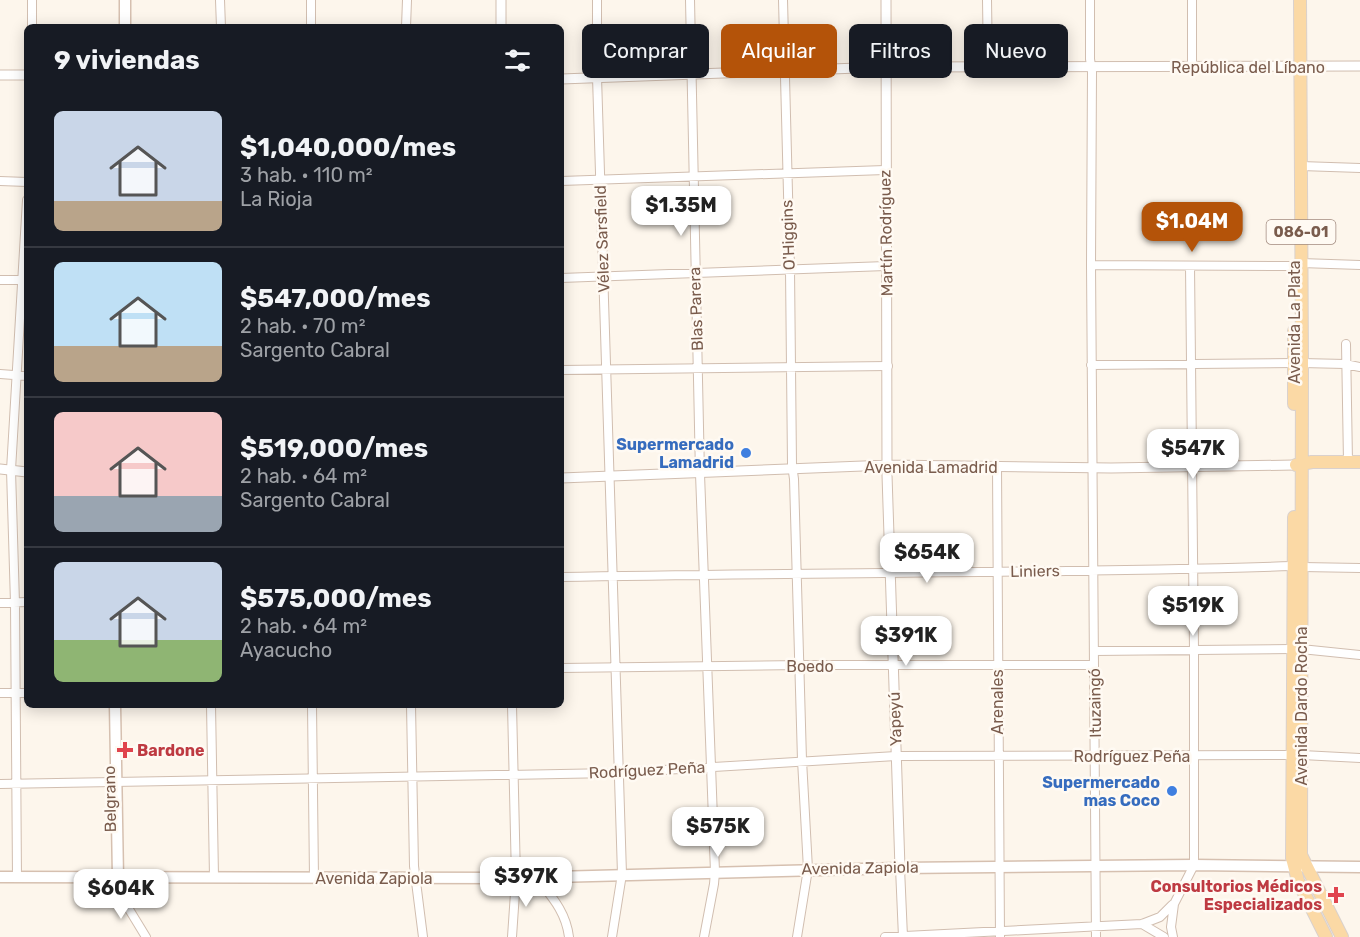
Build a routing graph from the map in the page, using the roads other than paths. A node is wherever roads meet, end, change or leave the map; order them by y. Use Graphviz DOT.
graph roads {
  1 [pos="32,0"];
  2 [pos="118,0"];
  3 [pos="125,0"];
  4 [pos="220,0"];
  5 [pos="311,0"];
  6 [pos="407,0"];
  7 [pos="501,0"];
  8 [pos="597,0"];
  9 [pos="690,0"];
  10 [pos="783,0"];
  11 [pos="886,0"];
  12 [pos="987,0"];
  13 [pos="1090,0"];
  14 [pos="1192,0"];
  15 [pos="1293,0"];
  16 [pos="1300,0"];
  17 [pos="32,24"];
  18 [pos="118,24"];
  19 [pos="125,24"];
  20 [pos="220,24"];
  21 [pos="311,24"];
  22 [pos="406,24"];
  23 [pos="501,24"];
  24 [pos="597,24"];
  25 [pos="690,24"];
  26 [pos="783,24"];
  27 [pos="886,24"];
  28 [pos="987,24"];
  29 [pos="1360,66"];
  30 [pos="1068,67"];
  31 [pos="1091,67"];
  32 [pos="1192,67"];
  33 [pos="1296,67"];
  34 [pos="0,75"];
  35 [pos="24,75"];
  36 [pos="582,78"];
  37 [pos="597,78"];
  38 [pos="690,78"];
  39 [pos="784,78"];
  40 [pos="886,78"];
  41 [pos="564,79"];
  42 [pos="1301,166"];
  43 [pos="1360,168"];
  44 [pos="885,170"];
  45 [pos="786,173"];
  46 [pos="693,175"];
  47 [pos="600,179"];
  48 [pos="0,180"];
  49 [pos="564,181"];
  50 [pos="24,182"];
  51 [pos="1091,265"];
  52 [pos="1298,265"];
  53 [pos="1360,265"];
  54 [pos="886,266"];
  55 [pos="1190,266"];
  56 [pos="790,270"];
  57 [pos="695,273"];
  58 [pos="603,277"];
  59 [pos="564,278"];
  60 [pos="0,280"];
  61 [pos="24,280"];
  62 [pos="24,291"];
  63 [pos="1346,344"];
  64 [pos="1298,363"];
  65 [pos="1345,364"];
  66 [pos="1091,365"];
  67 [pos="1192,365"];
  68 [pos="888,366"];
  69 [pos="698,367"];
  70 [pos="791,367"];
  71 [pos="1360,368"];
  72 [pos="606,369"];
  73 [pos="564,370"];
  74 [pos="0,374"];
  75 [pos="16,375"];
  76 [pos="24,376"];
  77 [pos="1354,462"];
  78 [pos="888,465"];
  79 [pos="1298,465"];
  80 [pos="997,466"];
  81 [pos="1193,467"];
  82 [pos="1092,468"];
  83 [pos="1360,468"];
  84 [pos="0,469"];
  85 [pos="11,470"];
  86 [pos="792,470"];
  87 [pos="24,471"];
  88 [pos="700,474"];
  89 [pos="564,478"];
  90 [pos="609,478"];
  91 [pos="1297,567"];
  92 [pos="1360,568"];
  93 [pos="1094,570"];
  94 [pos="1194,570"];
  95 [pos="891,571"];
  96 [pos="997,571"];
  97 [pos="797,572"];
  98 [pos="705,575"];
  99 [pos="613,576"];
  100 [pos="564,577"];
  101 [pos="24,602"];
  102 [pos="0,603"];
  103 [pos="15,603"];
  104 [pos="1297,649"];
  105 [pos="1194,650"];
  106 [pos="1094,651"];
  107 [pos="1360,655"];
  108 [pos="800,665"];
  109 [pos="1094,665"];
  110 [pos="893,666"];
  111 [pos="997,666"];
  112 [pos="708,667"];
  113 [pos="564,668"];
  114 [pos="616,668"];
  115 [pos="0,693"];
  116 [pos="16,693"];
  117 [pos="24,693"];
  118 [pos="109,708"];
  119 [pos="115,708"];
  120 [pos="211,708"];
  121 [pos="312,708"];
  122 [pos="411,708"];
  123 [pos="512,708"];
  124 [pos="1298,755"];
  125 [pos="896,756"];
  126 [pos="998,756"];
  127 [pos="1095,756"];
  128 [pos="1194,756"];
  129 [pos="1360,758"];
  130 [pos="802,760"];
  131 [pos="710,766"];
  132 [pos="619,773"];
  133 [pos="513,776"];
  134 [pos="413,778"];
  135 [pos="313,779"];
  136 [pos="213,780"];
  137 [pos="113,782"];
  138 [pos="0,784"];
  139 [pos="16,784"];
  140 [pos="1194,865"];
  141 [pos="999,866"];
  142 [pos="1096,866"];
  143 [pos="1299,866"];
  144 [pos="1360,867"];
  145 [pos="714,868"];
  146 [pos="900,868"];
  147 [pos="808,869"];
  148 [pos="622,874"];
  149 [pos="0,877"];
  150 [pos="214,877"];
  151 [pos="17,878"];
  152 [pos="114,878"];
  153 [pos="314,878"];
  154 [pos="516,878"];
  155 [pos="537,878"];
  156 [pos="416,879"];
  157 [pos="1173,904"];
  158 [pos="1142,924"];
  159 [pos="1096,927"];
  160 [pos="1000,934"];
  161 [pos="146,937"];
  162 [pos="423,937"];
  163 [pos="512,937"];
  164 [pos="569,937"];
  165 [pos="612,937"];
  166 [pos="704,937"];
  167 [pos="797,937"];
  168 [pos="885,937"];
  169 [pos="903,937"];
  170 [pos="1096,937"];
  171 [pos="1164,937"];
  172 [pos="1173,937"];
  173 [pos="1326,937"];
  174 [pos="1342,937"];
  1 -- 17 [label="street"];
  2 -- 18 [label="main road"];
  3 -- 19 [label="main road"];
  4 -- 20 [label="street"];
  5 -- 21 [label="street"];
  6 -- 22 [label="street"];
  7 -- 23 [label="street"];
  8 -- 24 [label="street, Vélez Sarsfield"];
  9 -- 25 [label="street, Blas Parera"];
  10 -- 26 [label="street, O'Higgins"];
  11 -- 27 [label="street, Martín Rodríguez"];
  12 -- 28 [label="street"];
  13 -- 31 [label="street, Ituzaingó"];
  14 -- 32 [label="street"];
  15 -- 33 [label="main road, Avenida La Plata / 086-01"];
  16 -- 33 [label="main road, Avenida La Plata / 086-01"];
  29 -- 33 [label="street, República del Líbano"];
  30 -- 31 [label="street, República del Líbano"];
  31 -- 32 [label="street, República del Líbano"];
  31 -- 51 [label="street, Ituzaingó"];
  32 -- 33 [label="street, República del Líbano"];
  33 -- 42 [label="main road, Avenida La Plata / 086-01"];
  33 -- 52 [label="main road, Avenida La Plata / 086-01"];
  34 -- 35 [label="street"];
  36 -- 41 [label="street, República del Líbano"];
  37 -- 47 [label="street, Vélez Sarsfield"];
  38 -- 46 [label="street, Blas Parera"];
  39 -- 45 [label="street, O'Higgins"];
  40 -- 44 [label="street, Martín Rodríguez"];
  42 -- 43 [label="street"];
  42 -- 52 [label="main road, Avenida La Plata / 086-01"];
  44 -- 45 [label="street"];
  44 -- 54 [label="street, Martín Rodríguez"];
  45 -- 46 [label="street"];
  45 -- 56 [label="street, O'Higgins"];
  46 -- 47 [label="street"];
  46 -- 57 [label="street, Blas Parera"];
  47 -- 49 [label="street"];
  47 -- 58 [label="street, Vélez Sarsfield"];
  48 -- 50 [label="street"];
  51 -- 55 [label="street"];
  51 -- 66 [label="street, Ituzaingó"];
  52 -- 53 [label="street"];
  52 -- 55 [label="street"];
  52 -- 64 [label="main road, Avenida La Plata / 086-01"];
  54 -- 56 [label="street"];
  54 -- 68 [label="street, Martín Rodríguez"];
  55 -- 67 [label="street"];
  56 -- 57 [label="street"];
  56 -- 70 [label="street, O'Higgins"];
  57 -- 58 [label="street"];
  57 -- 69 [label="street, Blas Parera"];
  58 -- 59 [label="street"];
  58 -- 72 [label="street, Vélez Sarsfield"];
  60 -- 61 [label="street"];
  62 -- 75 [label="street"];
  63 -- 65 [label="street"];
  64 -- 65 [label="street"];
  64 -- 67 [label="street"];
  64 -- 79 [label="main road, Avenida La Plata / 086-01"];
  65 -- 71 [label="street"];
  65 -- 77 [label="street"];
  66 -- 67 [label="street"];
  66 -- 82 [label="street, Ituzaingó"];
  67 -- 81 [label="street"];
  68 -- 70 [label="street"];
  68 -- 78 [label="street, Martín Rodríguez"];
  69 -- 70 [label="street"];
  69 -- 72 [label="street"];
  69 -- 88 [label="street, Blas Parera"];
  70 -- 86 [label="street, O'Higgins"];
  72 -- 73 [label="street"];
  72 -- 90 [label="street, Vélez Sarsfield"];
  74 -- 75 [label="street"];
  75 -- 76 [label="street"];
  75 -- 85 [label="street"];
  77 -- 79 [label="main road, Avenida Lamadrid"];
  78 -- 80 [label="street, Avenida Lamadrid"];
  78 -- 86 [label="street, Avenida Lamadrid"];
  78 -- 95 [label="street, Yapeyú"];
  79 -- 81 [label="street, Avenida Lamadrid"];
  79 -- 83 [label="main road, Avenida Lamadrid"];
  79 -- 91 [label="main road, Avenida Dardo Rocha / 086-01"];
  80 -- 82 [label="street, Avenida Lamadrid"];
  80 -- 96 [label="street, Arenales"];
  81 -- 82 [label="street, Avenida Lamadrid"];
  81 -- 94 [label="street"];
  82 -- 93 [label="street, Ituzaingó"];
  84 -- 85 [label="street"];
  85 -- 87 [label="street"];
  85 -- 103 [label="street"];
  86 -- 88 [label="street, Avenida Lamadrid"];
  86 -- 97 [label="street, O'Higgins"];
  88 -- 90 [label="street, Avenida Lamadrid"];
  88 -- 98 [label="street, Blas Parera"];
  89 -- 90 [label="street, Avenida Lamadrid"];
  90 -- 99 [label="street, Vélez Sarsfield"];
  91 -- 92 [label="street, Liniers"];
  91 -- 94 [label="street, Liniers"];
  91 -- 104 [label="main road, Avenida Dardo Rocha / 086-01"];
  93 -- 94 [label="street, Liniers"];
  93 -- 96 [label="street, Liniers"];
  93 -- 106 [label="street, Ituzaingó"];
  94 -- 105 [label="street"];
  95 -- 96 [label="street, Liniers"];
  95 -- 97 [label="street, Liniers"];
  95 -- 110 [label="street, Yapeyú"];
  96 -- 111 [label="street, Arenales"];
  97 -- 98 [label="street, Liniers"];
  97 -- 108 [label="street, O'Higgins"];
  98 -- 99 [label="street, Liniers"];
  98 -- 112 [label="street, Blas Parera"];
  99 -- 100 [label="street, Liniers"];
  99 -- 114 [label="street, Vélez Sarsfield"];
  101 -- 103 [label="street"];
  102 -- 103 [label="street"];
  103 -- 116 [label="street"];
  104 -- 105 [label="street"];
  104 -- 107 [label="street"];
  104 -- 124 [label="main road, Avenida Dardo Rocha / 086-01"];
  105 -- 106 [label="street"];
  105 -- 128 [label="street"];
  106 -- 109 [label="street, Ituzaingó"];
  108 -- 110 [label="street, Boedo"];
  108 -- 112 [label="street, Boedo"];
  108 -- 130 [label="street, O'Higgins"];
  109 -- 111 [label="street, Boedo"];
  109 -- 127 [label="street, Ituzaingó"];
  110 -- 111 [label="street, Boedo"];
  110 -- 125 [label="street, Yapeyú"];
  111 -- 126 [label="street, Arenales"];
  112 -- 114 [label="street, Boedo"];
  112 -- 131 [label="street, Blas Parera"];
  113 -- 114 [label="street, Boedo"];
  114 -- 132 [label="street, Vélez Sarsfield"];
  115 -- 116 [label="street"];
  116 -- 117 [label="street"];
  116 -- 139 [label="street"];
  118 -- 137 [label="main road, Belgrano"];
  119 -- 137 [label="main road, Belgrano"];
  120 -- 136 [label="street"];
  121 -- 135 [label="street"];
  122 -- 134 [label="street"];
  123 -- 133 [label="street"];
  124 -- 128 [label="street, Rodríguez Peña"];
  124 -- 129 [label="street, Rodríguez Peña"];
  124 -- 143 [label="main road, Avenida Dardo Rocha / 086-01"];
  125 -- 126 [label="street, Rodríguez Peña"];
  125 -- 130 [label="street, Rodríguez Peña"];
  125 -- 146 [label="street, Yapeyú"];
  126 -- 127 [label="street, Rodríguez Peña"];
  126 -- 141 [label="street, Arenales"];
  127 -- 128 [label="street, Rodríguez Peña"];
  127 -- 142 [label="street, Ituzaingó"];
  128 -- 140 [label="street"];
  130 -- 131 [label="street, Rodríguez Peña"];
  130 -- 147 [label="street, O'Higgins"];
  131 -- 132 [label="street, Rodríguez Peña"];
  131 -- 145 [label="street, Blas Parera"];
  132 -- 133 [label="street, Rodríguez Peña"];
  132 -- 148 [label="street, Vélez Sarsfield"];
  133 -- 134 [label="street, Rodríguez Peña"];
  133 -- 154 [label="street"];
  134 -- 135 [label="street, Rodríguez Peña"];
  134 -- 156 [label="street"];
  135 -- 136 [label="street, Rodríguez Peña"];
  135 -- 153 [label="street"];
  136 -- 137 [label="street, Rodríguez Peña"];
  136 -- 150 [label="street"];
  137 -- 139 [label="street, Rodríguez Peña"];
  137 -- 152 [label="main road, Belgrano"];
  138 -- 139 [label="street, Rodríguez Peña"];
  139 -- 151 [label="street"];
  140 -- 142 [label="main road, Avenida Zapiola"];
  140 -- 143 [label="main road, Avenida Zapiola"];
  140 -- 157 [label="street"];
  141 -- 142 [label="main road, Avenida Zapiola"];
  141 -- 146 [label="main road, Avenida Zapiola"];
  141 -- 160 [label="street, Arenales"];
  142 -- 159 [label="street, Ituzaingó"];
  143 -- 144 [label="main road, Avenida Zapiola"];
  143 -- 173 [label="main road, Avenida Dardo Rocha / 086-01"];
  143 -- 174 [label="main road, Avenida Dardo Rocha / 086-01"];
  145 -- 147 [label="main road, Avenida Zapiola"];
  145 -- 148 [label="main road, Avenida Zapiola"];
  145 -- 166 [label="street, Blas Parera"];
  146 -- 147 [label="main road, Avenida Zapiola"];
  146 -- 169 [label="street, Yapeyú"];
  147 -- 167 [label="street, O'Higgins"];
  148 -- 155 [label="main road, Avenida Zapiola"];
  148 -- 165 [label="street, Vélez Sarsfield"];
  149 -- 151 [label="main road, Avenida Zapiola"];
  150 -- 152 [label="main road, Avenida Zapiola"];
  150 -- 153 [label="main road, Avenida Zapiola"];
  151 -- 152 [label="main road, Avenida Zapiola"];
  152 -- 161 [label="street, Belgrano"];
  153 -- 156 [label="main road, Avenida Zapiola"];
  154 -- 155 [label="main road, Avenida Zapiola"];
  154 -- 156 [label="main road, Avenida Zapiola"];
  154 -- 163 [label="street"];
  155 -- 164 [label="street"];
  156 -- 162 [label="street"];
  157 -- 158 [label="street"];
  157 -- 172 [label="street"];
  158 -- 159 [label="street"];
  158 -- 171 [label="street"];
  159 -- 160 [label="street"];
  159 -- 170 [label="street, Ituzaingó"];
  160 -- 169 [label="street"];
  168 -- 169 [label="street"];
}
